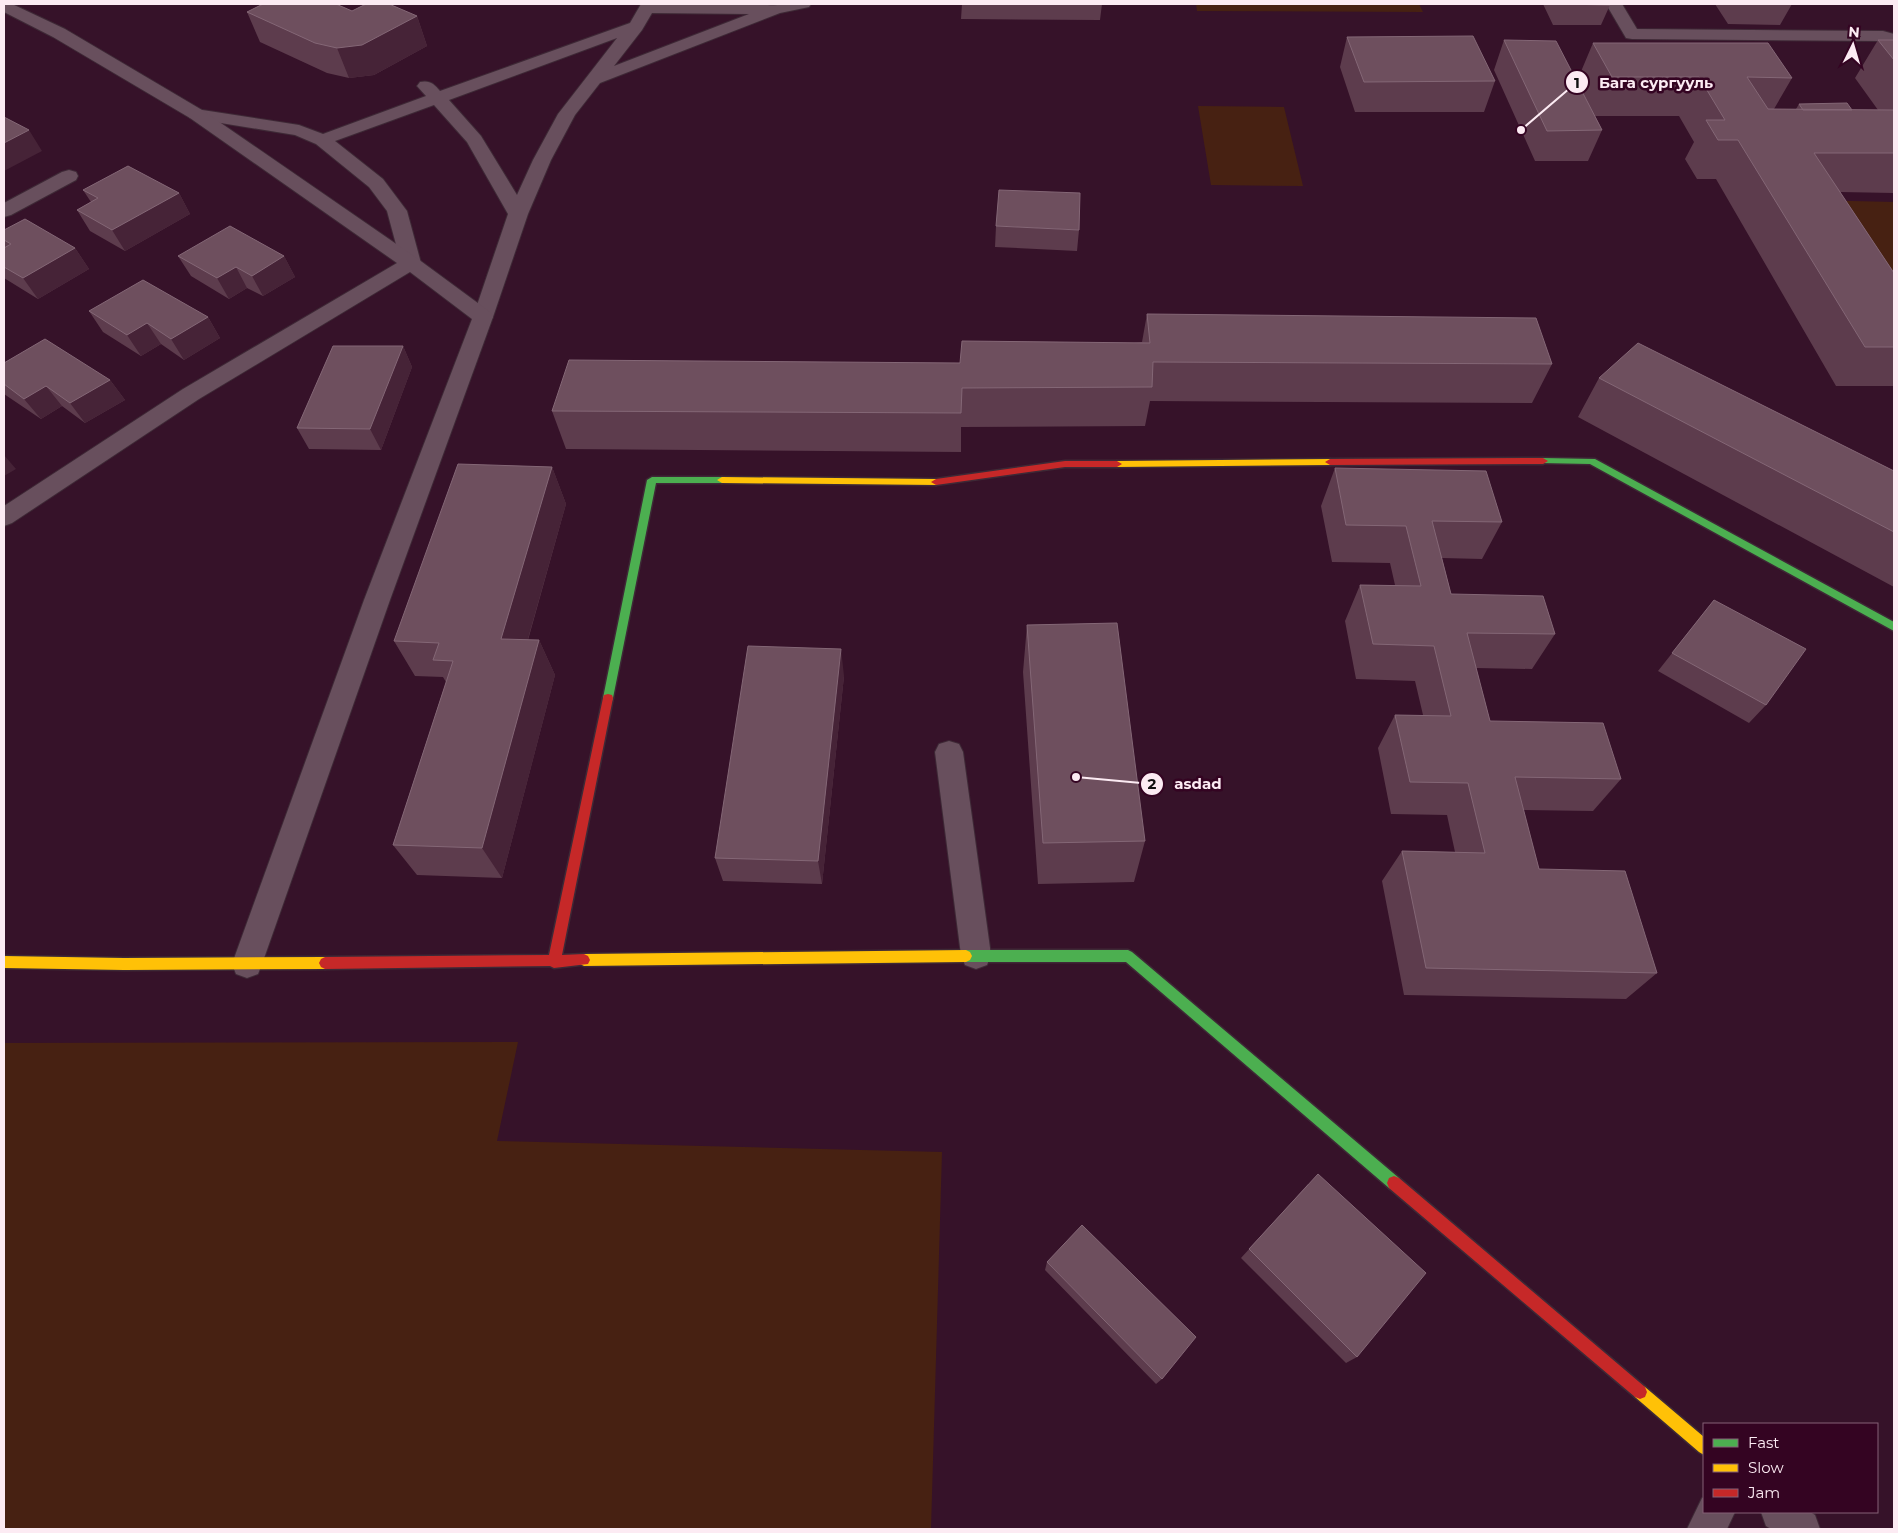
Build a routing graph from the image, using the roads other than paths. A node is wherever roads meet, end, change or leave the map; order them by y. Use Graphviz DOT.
graph roads {
  1 [pos="803,4"];
  2 [pos="1614,4"];
  3 [pos="4,6"];
  4 [pos="648,6"];
  5 [pos="776,9"];
  6 [pos="636,26"];
  7 [pos="1894,40"];
  8 [pos="595,79"];
  9 [pos="431,91"];
  10 [pos="196,114"];
  11 [pos="322,140"];
  12 [pos="69,176"];
  13 [pos="4,211"];
  14 [pos="518,214"];
  15 [pos="411,264"];
  16 [pos="483,317"];
  17 [pos="4,517"];
  18 [pos="1894,627"];
  19 [pos="949,752"];
  20 [pos="976,955"];
  21 [pos="4,962"];
  22 [pos="554,962"];
  23 [pos="247,964"];
  24 [pos="1703,1446"];
  25 [pos="1715,1513"];
  26 [pos="1781,1513"];
  27 [pos="1706,1529"];
  28 [pos="1801,1529"];
  1 -- 5 [label="street"];
  2 -- 7 [label="street"];
  3 -- 10 [label="street"];
  4 -- 5 [label="street"];
  4 -- 6 [label="street"];
  5 -- 8 [label="street"];
  6 -- 8 [label="street"];
  6 -- 9 [label="street"];
  8 -- 14 [label="street"];
  9 -- 11 [label="street"];
  9 -- 14 [label="street"];
  10 -- 11 [label="street"];
  10 -- 15 [label="street"];
  11 -- 15 [label="street"];
  12 -- 13 [label="street"];
  14 -- 16 [label="street"];
  15 -- 16 [label="street"];
  15 -- 17 [label="street"];
  16 -- 23 [label="street"];
  18 -- 22 [label="street"];
  19 -- 20 [label="street"];
  20 -- 22 [label="street"];
  20 -- 24 [label="street"];
  21 -- 23 [label="street"];
  22 -- 23 [label="street"];
  25 -- 27 [label="street"];
  26 -- 28 [label="street"];
}
